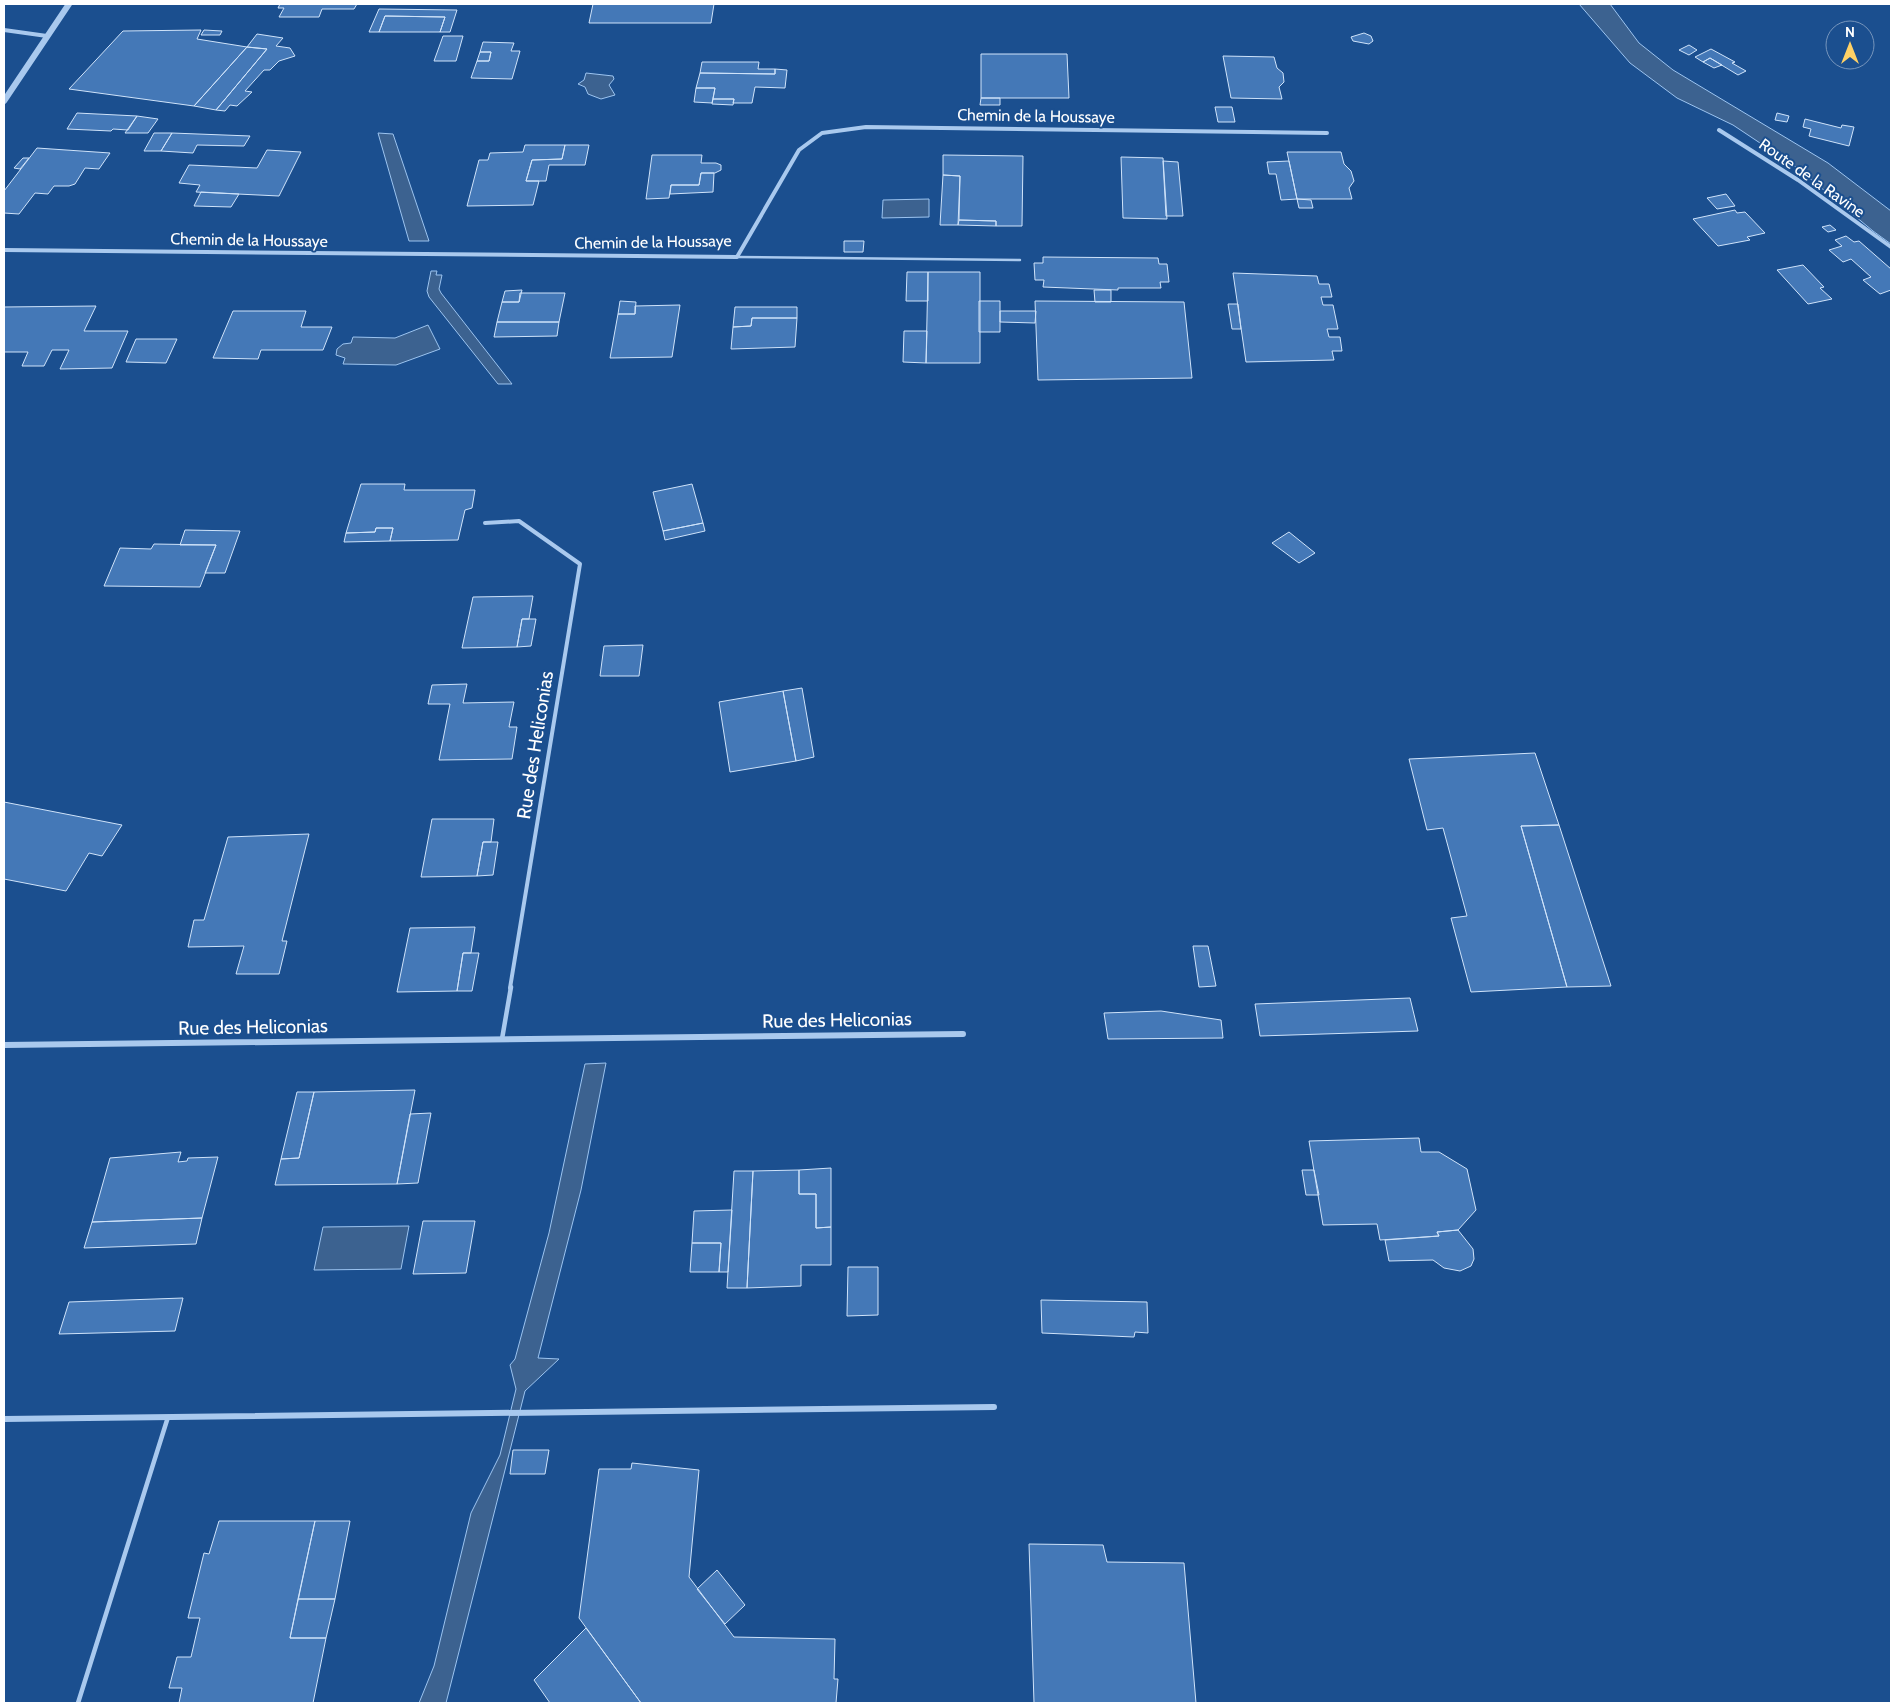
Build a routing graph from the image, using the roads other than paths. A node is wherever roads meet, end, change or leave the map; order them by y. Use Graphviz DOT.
graph roads {
  1 [pos="69,4"];
  2 [pos="4,30"];
  3 [pos="47,36"];
  4 [pos="4,101"];
  5 [pos="1719,130"];
  6 [pos="1327,133"];
  7 [pos="1891,247"];
  8 [pos="4,250"];
  9 [pos="737,257"];
  10 [pos="1020,260"];
  11 [pos="485,523"];
  12 [pos="963,1034"];
  13 [pos="502,1039"];
  14 [pos="4,1045"];
  15 [pos="994,1407"];
  16 [pos="168,1417"];
  17 [pos="4,1419"];
  18 [pos="78,1703"];
  1 -- 3 [label="street"];
  2 -- 3 [label="street"];
  3 -- 4 [label="street"];
  5 -- 7 [label="street, Route de la Ravine"];
  6 -- 9 [label="street, Chemin de la Houssaye"];
  8 -- 9 [label="street, Chemin de la Houssaye"];
  9 -- 10 [label="lane"];
  11 -- 13 [label="lane, Rue des Heliconias"];
  12 -- 13 [label="street, Rue des Heliconias"];
  13 -- 14 [label="street, Rue des Heliconias"];
  15 -- 16 [label="street"];
  16 -- 17 [label="street"];
  16 -- 18 [label="lane"];
}
